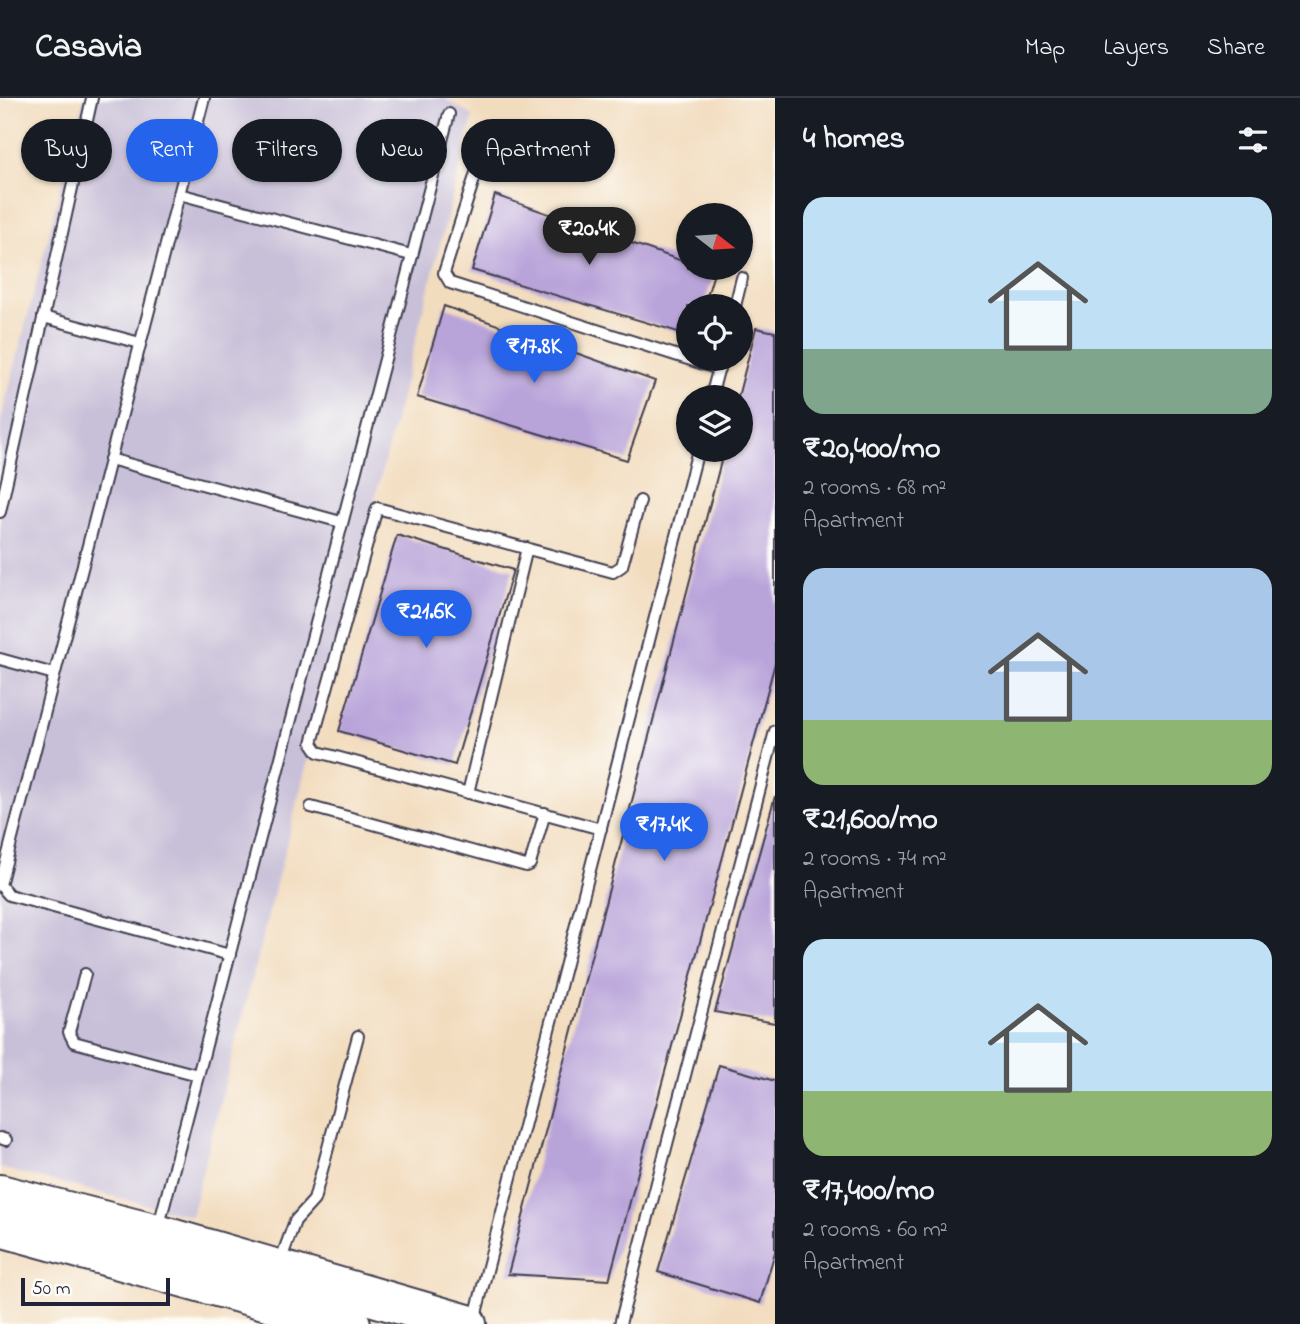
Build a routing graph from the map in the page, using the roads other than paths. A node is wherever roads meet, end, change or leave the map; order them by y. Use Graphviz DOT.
graph roads {
  1 [pos="92,98"];
  2 [pos="204,98"];
  3 [pos="449,114"];
  4 [pos="473,182"];
  5 [pos="179,194"];
  6 [pos="411,255"];
  7 [pos="43,317"];
  8 [pos="140,342"];
  9 [pos="676,351"];
  10 [pos="110,460"];
  11 [pos="695,462"];
  12 [pos="640,501"];
  13 [pos="0,512"];
  14 [pos="341,522"];
  15 [pos="527,548"];
  16 [pos="0,660"];
  17 [pos="54,674"];
  18 [pos="775,731"];
  19 [pos="468,793"];
  20 [pos="311,807"];
  21 [pos="545,813"];
  22 [pos="601,829"];
  23 [pos="1,890"];
  24 [pos="230,955"];
  25 [pos="85,974"];
  26 [pos="358,1036"];
  27 [pos="198,1075"];
  28 [pos="0,1194"];
  29 [pos="0,1227"];
  30 [pos="152,1251"];
  31 [pos="278,1269"];
  32 [pos="351,1324"];
  33 [pos="467,1324"];
  34 [pos="473,1324"];
  35 [pos="620,1324"];
  1 -- 7 [label="lane"];
  2 -- 5 [label="lane"];
  3 -- 6 [label="lane"];
  4 -- 9 [label="lane"];
  5 -- 6 [label="lane"];
  5 -- 8 [label="lane"];
  6 -- 14 [label="lane"];
  7 -- 8 [label="lane"];
  7 -- 13 [label="lane"];
  8 -- 10 [label="lane"];
  10 -- 14 [label="lane"];
  10 -- 17 [label="lane"];
  11 -- 22 [label="lane"];
  12 -- 15 [label="lane"];
  14 -- 24 [label="lane"];
  15 -- 19 [label="lane"];
  15 -- 19 [label="lane"];
  16 -- 17 [label="lane"];
  17 -- 23 [label="lane"];
  18 -- 35 [label="lane"];
  19 -- 21 [label="lane"];
  20 -- 21 [label="lane"];
  21 -- 22 [label="lane"];
  22 -- 34 [label="lane"];
  23 -- 24 [label="lane"];
  24 -- 27 [label="lane"];
  25 -- 27 [label="lane"];
  26 -- 31 [label="lane"];
  27 -- 30 [label="lane"];
  28 -- 30 [label="highway"];
  29 -- 30 [label="highway"];
  30 -- 31 [label="highway"];
  30 -- 32 [label="highway"];
  31 -- 33 [label="highway"];
}
